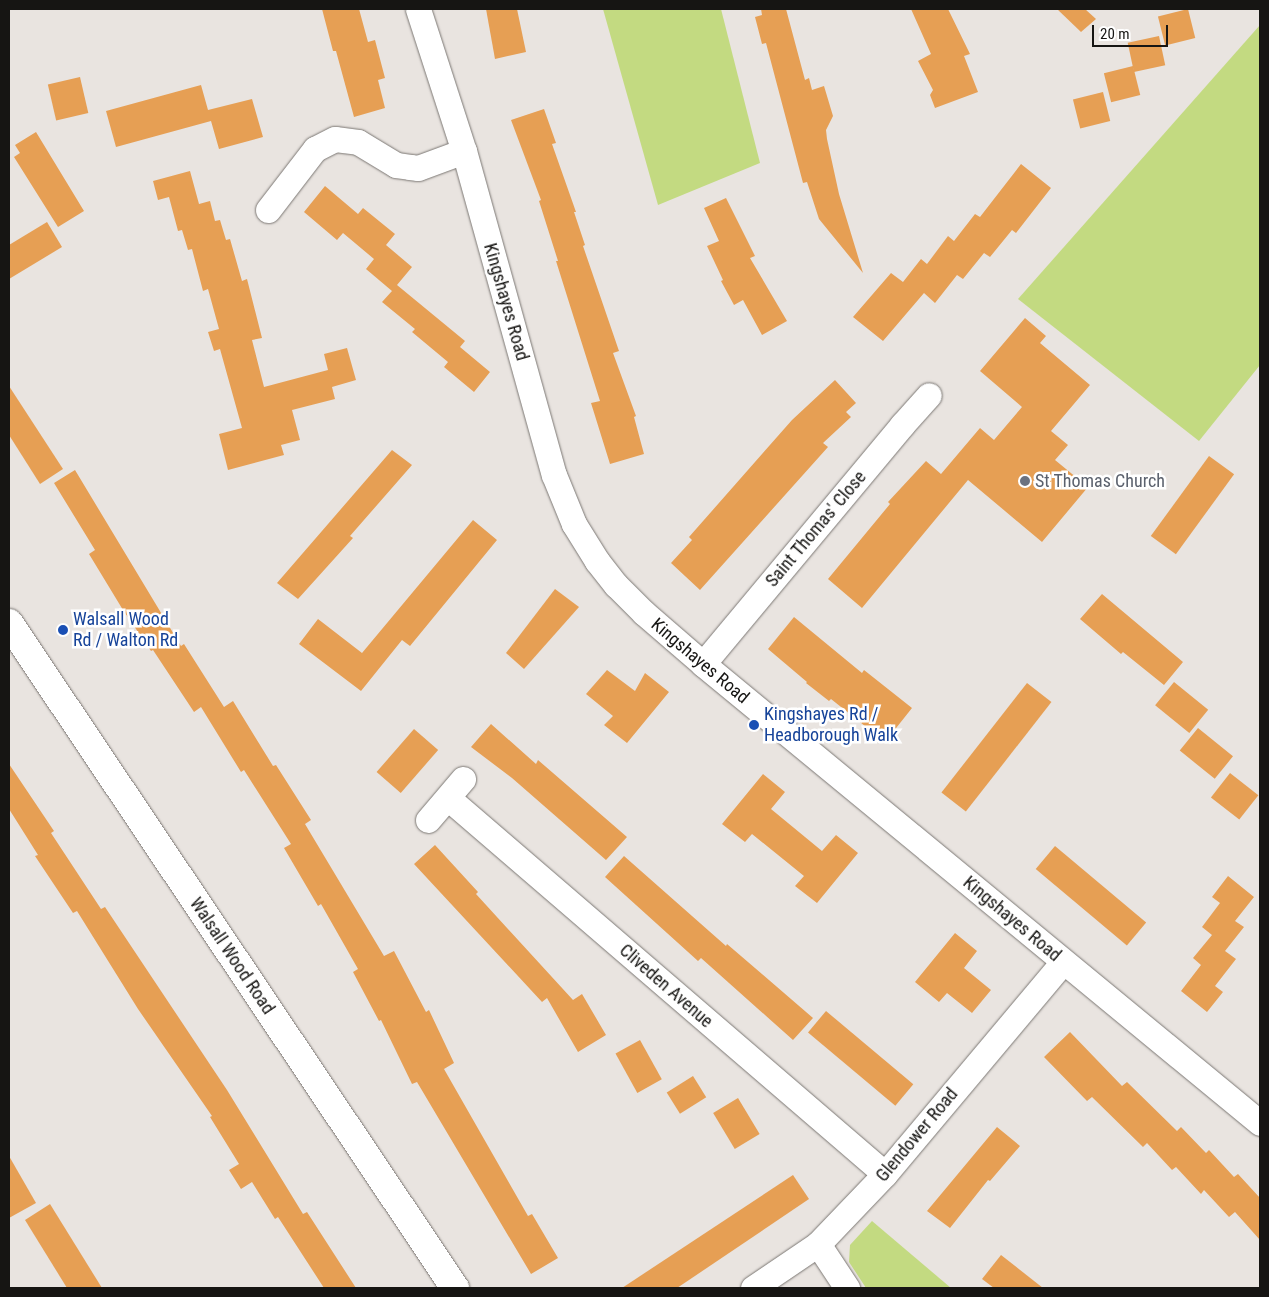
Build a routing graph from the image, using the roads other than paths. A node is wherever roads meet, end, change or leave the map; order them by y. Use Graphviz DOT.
graph roads {
  1 [pos="418,9"];
  2 [pos="464,151"];
  3 [pos="268,210"];
  4 [pos="930,395"];
  5 [pos="9,623"];
  6 [pos="704,664"];
  7 [pos="428,820"];
  8 [pos="1063,962"];
  9 [pos="1260,1123"];
  10 [pos="885,1174"];
  11 [pos="818,1244"];
  12 [pos="455,1288"];
  13 [pos="753,1288"];
  14 [pos="847,1288"];
  1 -- 2 [label="street, Kingshayes Road"];
  2 -- 3 [label="street"];
  2 -- 6 [label="street, Kingshayes Road"];
  4 -- 6 [label="street, Saint Thomas' Close"];
  5 -- 12 [label="street, Walsall Wood Road"];
  6 -- 8 [label="street, Kingshayes Road"];
  7 -- 10 [label="street, Cliveden Avenue"];
  8 -- 9 [label="street, Kingshayes Road"];
  8 -- 10 [label="street, Glendower Road"];
  10 -- 11 [label="street, Glendower Road"];
  11 -- 13 [label="street, Glendower Road"];
  11 -- 14 [label="street"];
}
